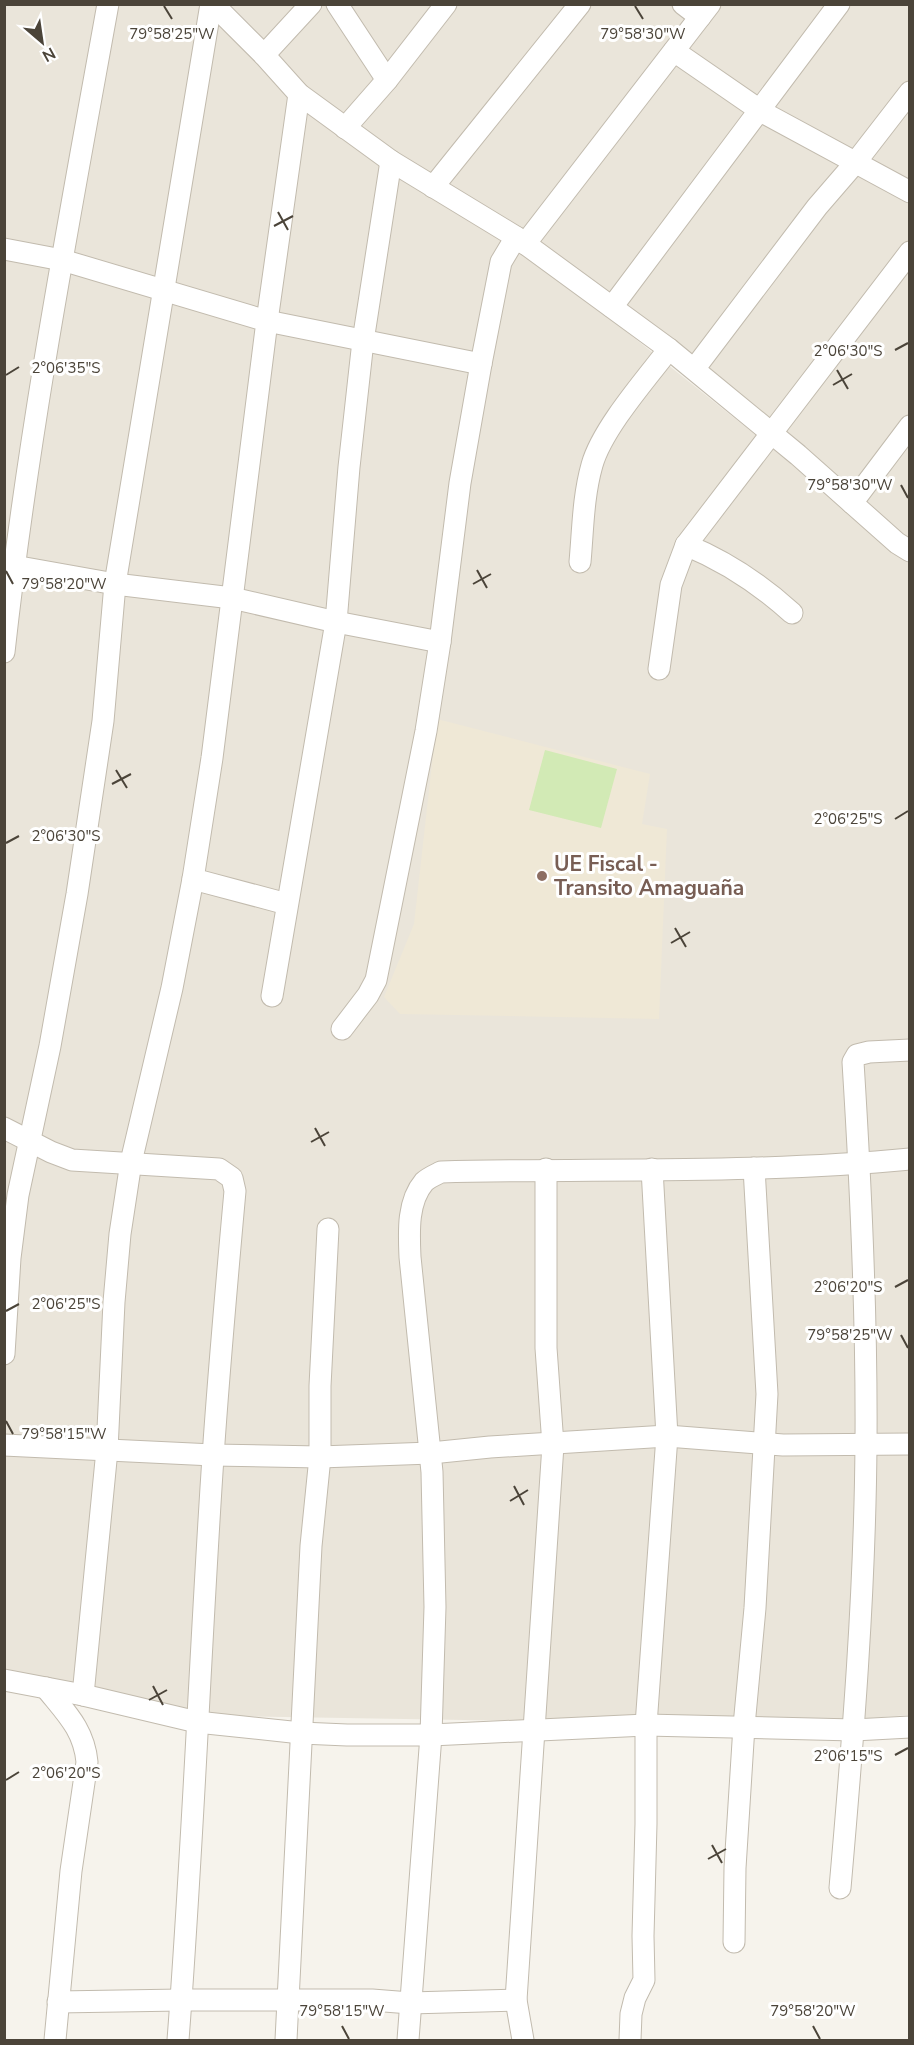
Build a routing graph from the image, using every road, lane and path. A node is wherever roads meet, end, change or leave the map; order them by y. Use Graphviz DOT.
graph roads {
  1 [pos="108,4"];
  2 [pos="212,4"];
  3 [pos="310,4"];
  4 [pos="337,4"];
  5 [pos="446,4"];
  6 [pos="580,4"];
  7 [pos="683,4"];
  8 [pos="840,4"];
  9 [pos="705,11"];
  10 [pos="674,51"];
  11 [pos="264,55"];
  12 [pos="387,81"];
  13 [pos="909,92"];
  14 [pos="299,94"];
  15 [pos="759,110"];
  16 [pos="345,128"];
  17 [pos="392,161"];
  18 [pos="855,163"];
  19 [pos="433,187"];
  20 [pos="909,192"];
  21 [pos="521,240"];
  22 [pos="4,249"];
  23 [pos="909,252"];
  24 [pos="62,260"];
  25 [pos="162,291"];
  26 [pos="612,307"];
  27 [pos="267,321"];
  28 [pos="363,341"];
  29 [pos="669,349"];
  30 [pos="481,364"];
  31 [pos="695,368"];
  32 [pos="909,426"];
  33 [pos="770,432"];
  34 [pos="852,503"];
  35 [pos="686,545"];
  36 [pos="909,552"];
  37 [pos="580,562"];
  38 [pos="14,566"];
  39 [pos="115,584"];
  40 [pos="232,598"];
  41 [pos="792,613"];
  42 [pos="336,622"];
  43 [pos="440,642"];
  44 [pos="4,652"];
  45 [pos="659,669"];
  46 [pos="193,879"];
  47 [pos="287,904"];
  48 [pos="272,996"];
  49 [pos="342,1029"];
  50 [pos="909,1050"];
  51 [pos="4,1128"];
  52 [pos="28,1141"];
  53 [pos="909,1159"];
  54 [pos="130,1162"];
  55 [pos="859,1164"];
  56 [pos="754,1168"];
  57 [pos="546,1169"];
  58 [pos="652,1169"];
  59 [pos="328,1229"];
  60 [pos="4,1354"];
  61 [pos="666,1436"];
  62 [pos="553,1444"];
  63 [pos="763,1444"];
  64 [pos="909,1444"];
  65 [pos="4,1445"];
  66 [pos="866,1445"];
  67 [pos="107,1450"];
  68 [pos="431,1453"];
  69 [pos="213,1455"];
  70 [pos="320,1457"];
  71 [pos="4,1680"];
  72 [pos="46,1688"];
  73 [pos="83,1695"];
  74 [pos="197,1722"];
  75 [pos="646,1725"];
  76 [pos="744,1726"];
  77 [pos="909,1727"];
  78 [pos="535,1730"];
  79 [pos="854,1730"];
  80 [pos="301,1733"];
  81 [pos="431,1735"];
  82 [pos="840,1887"];
  83 [pos="734,1942"];
  84 [pos="181,2000"];
  85 [pos="516,2000"];
  86 [pos="289,2001"];
  87 [pos="58,2002"];
  88 [pos="410,2003"];
  89 [pos="56,2040"];
  90 [pos="178,2040"];
  91 [pos="286,2040"];
  92 [pos="408,2040"];
  93 [pos="523,2040"];
  94 [pos="630,2040"];
  1 -- 24 [label="street"];
  2 -- 11 [label="street"];
  2 -- 25 [label="street"];
  3 -- 11 [label="street"];
  4 -- 12 [label="street"];
  5 -- 12 [label="street"];
  6 -- 19 [label="street"];
  7 -- 9 [label="street"];
  8 -- 15 [label="street"];
  9 -- 10 [label="street"];
  10 -- 15 [label="street"];
  10 -- 21 [label="street"];
  11 -- 14 [label="street"];
  12 -- 16 [label="street"];
  13 -- 18 [label="street"];
  14 -- 16 [label="street"];
  14 -- 27 [label="street"];
  15 -- 18 [label="street"];
  15 -- 26 [label="street"];
  16 -- 17 [label="street"];
  17 -- 19 [label="street"];
  17 -- 28 [label="street"];
  18 -- 20 [label="street"];
  18 -- 31 [label="street"];
  19 -- 21 [label="street"];
  21 -- 26 [label="street"];
  21 -- 30 [label="street"];
  22 -- 24 [label="street"];
  23 -- 33 [label="street"];
  24 -- 25 [label="street"];
  24 -- 38 [label="street"];
  25 -- 27 [label="street"];
  25 -- 39 [label="street"];
  26 -- 29 [label="street"];
  27 -- 28 [label="street"];
  27 -- 40 [label="street"];
  28 -- 30 [label="street"];
  28 -- 42 [label="street"];
  29 -- 31 [label="street"];
  29 -- 37 [label="street"];
  30 -- 43 [label="street"];
  31 -- 33 [label="street"];
  32 -- 34 [label="street"];
  33 -- 34 [label="street"];
  33 -- 35 [label="street"];
  34 -- 36 [label="street"];
  35 -- 41 [label="street"];
  35 -- 45 [label="street"];
  38 -- 39 [label="street"];
  38 -- 44 [label="street"];
  39 -- 40 [label="street"];
  39 -- 52 [label="street"];
  40 -- 42 [label="street"];
  40 -- 46 [label="street"];
  42 -- 43 [label="street"];
  42 -- 47 [label="street"];
  43 -- 49 [label="street"];
  46 -- 47 [label="street"];
  46 -- 54 [label="street"];
  47 -- 48 [label="street"];
  50 -- 55 [label="street"];
  51 -- 52 [label="street"];
  52 -- 54 [label="street"];
  52 -- 60 [label="street"];
  53 -- 55 [label="street"];
  54 -- 67 [label="street"];
  54 -- 69 [label="street"];
  55 -- 56 [label="street"];
  55 -- 66 [label="street"];
  56 -- 58 [label="street"];
  56 -- 63 [label="street"];
  57 -- 58 [label="street"];
  57 -- 62 [label="street"];
  57 -- 68 [label="street"];
  58 -- 61 [label="street"];
  59 -- 70 [label="street"];
  61 -- 62 [label="street"];
  61 -- 63 [label="street"];
  61 -- 75 [label="street"];
  62 -- 68 [label="street"];
  62 -- 78 [label="street"];
  63 -- 66 [label="street"];
  63 -- 76 [label="street"];
  64 -- 66 [label="street"];
  65 -- 67 [label="street"];
  66 -- 79 [label="street"];
  67 -- 69 [label="street"];
  67 -- 73 [label="street"];
  68 -- 70 [label="street"];
  68 -- 81 [label="street"];
  69 -- 70 [label="street"];
  69 -- 74 [label="street"];
  70 -- 80 [label="street"];
  71 -- 72 [label="street"];
  72 -- 73 [label="street"];
  72 -- 87 [label="street"];
  73 -- 74 [label="street"];
  74 -- 80 [label="street"];
  74 -- 84 [label="street"];
  75 -- 76 [label="street"];
  75 -- 78 [label="street"];
  75 -- 94 [label="street"];
  76 -- 79 [label="street"];
  76 -- 83 [label="street"];
  77 -- 79 [label="street"];
  78 -- 81 [label="street"];
  78 -- 85 [label="street"];
  79 -- 82 [label="street"];
  80 -- 81 [label="street"];
  80 -- 86 [label="street"];
  81 -- 88 [label="street"];
  84 -- 86 [label="street"];
  84 -- 87 [label="street"];
  84 -- 90 [label="street"];
  85 -- 88 [label="street"];
  85 -- 93 [label="street"];
  86 -- 88 [label="street"];
  86 -- 91 [label="street"];
  87 -- 89 [label="street"];
  88 -- 92 [label="street"];
}
